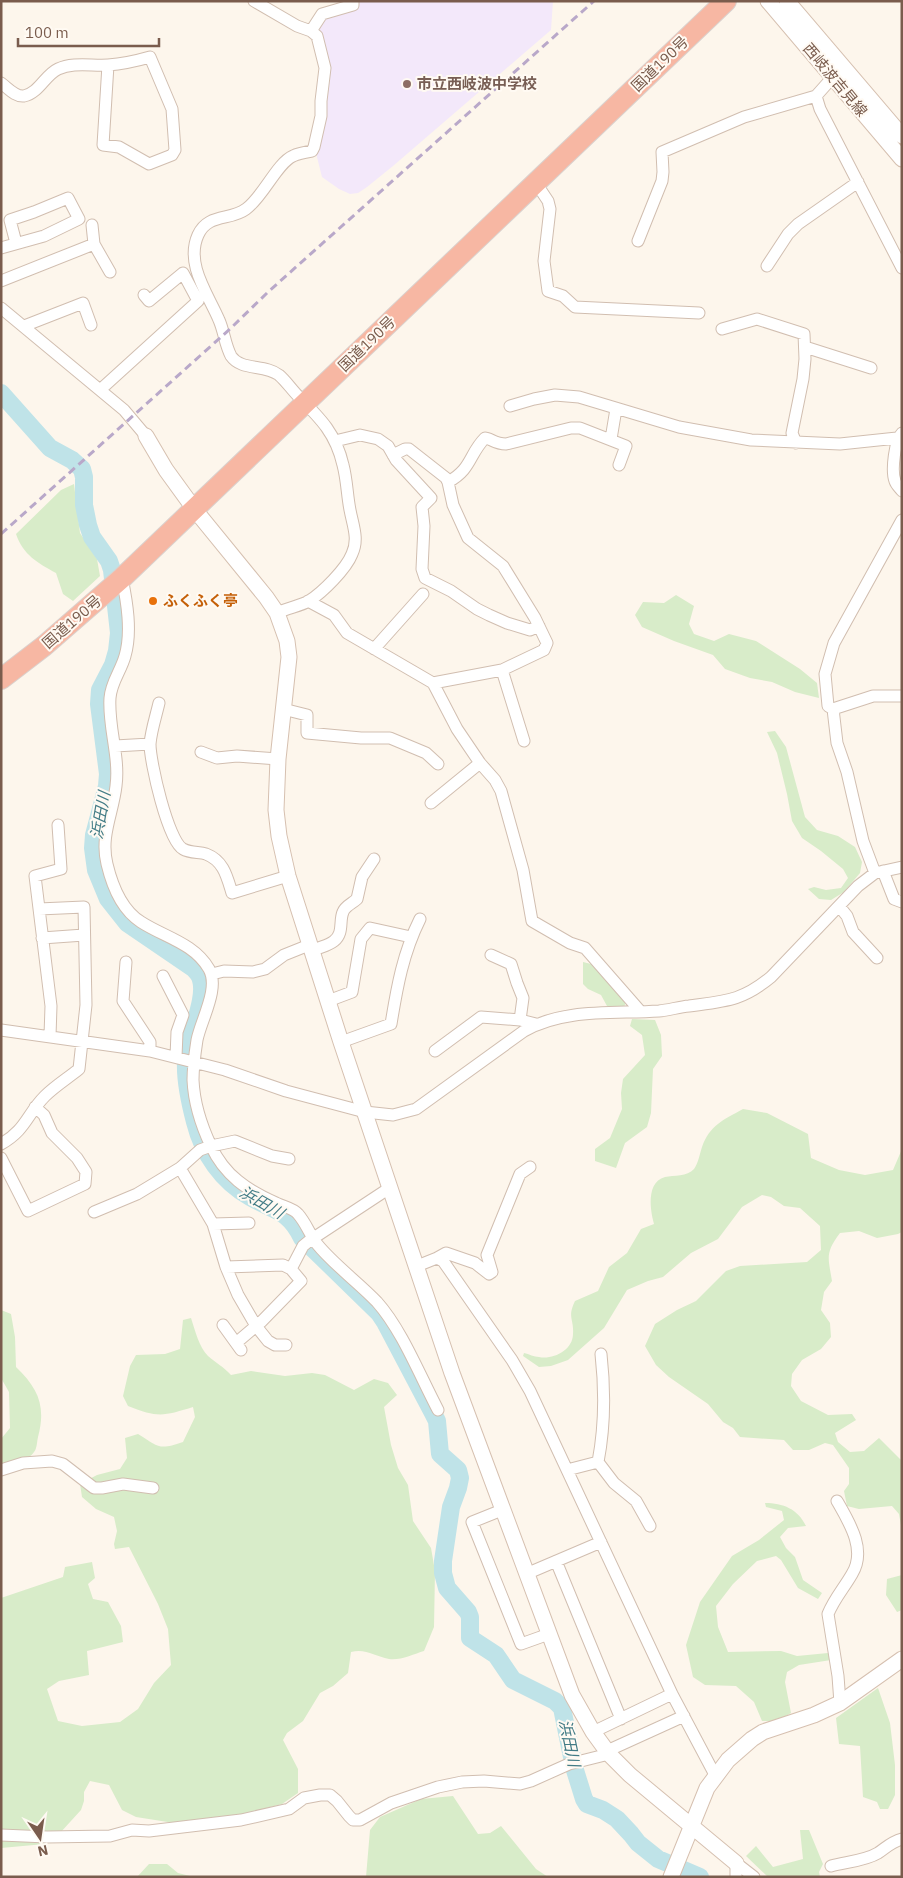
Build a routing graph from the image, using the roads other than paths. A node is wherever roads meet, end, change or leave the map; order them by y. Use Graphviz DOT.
graph roads {
  1 [pos="254,1"];
  2 [pos="353,1"];
  3 [pos="726,1"];
  4 [pos="768,1"];
  5 [pos="787,1"];
  6 [pos="311,31"];
  7 [pos="108,65"];
  8 [pos="832,78"];
  9 [pos="1,83"];
  10 [pos="816,96"];
  11 [pos="902,136"];
  12 [pos="902,159"];
  13 [pos="858,182"];
  14 [pos="536,183"];
  15 [pos="92,225"];
  16 [pos="638,241"];
  17 [pos="16,243"];
  18 [pos="94,244"];
  19 [pos="1,248"];
  20 [pos="767,266"];
  21 [pos="902,268"];
  22 [pos="110,272"];
  23 [pos="1,281"];
  24 [pos="144,295"];
  25 [pos="1,308"];
  26 [pos="699,313"];
  27 [pos="91,325"];
  28 [pos="24,326"];
  29 [pos="722,329"];
  30 [pos="805,347"];
  31 [pos="871,368"];
  32 [pos="100,390"];
  33 [pos="305,402"];
  34 [pos="510,406"];
  35 [pos="616,409"];
  36 [pos="899,435"];
  37 [pos="146,436"];
  38 [pos="611,439"];
  39 [pos="335,441"];
  40 [pos="796,443"];
  41 [pos="393,455"];
  42 [pos="619,464"];
  43 [pos="448,482"];
  44 [pos="902,491"];
  45 [pos="195,510"];
  46 [pos="902,520"];
  47 [pos="120,579"];
  48 [pos="423,594"];
  49 [pos="308,601"];
  50 [pos="277,613"];
  51 [pos="539,626"];
  52 [pos="374,649"];
  53 [pos="502,670"];
  54 [pos="1,680"];
  55 [pos="432,683"];
  56 [pos="902,696"];
  57 [pos="159,703"];
  58 [pos="833,709"];
  59 [pos="284,710"];
  60 [pos="524,742"];
  61 [pos="150,744"];
  62 [pos="115,746"];
  63 [pos="201,752"];
  64 [pos="278,759"];
  65 [pos="480,763"];
  66 [pos="438,764"];
  67 [pos="430,803"];
  68 [pos="58,825"];
  69 [pos="374,860"];
  70 [pos="902,867"];
  71 [pos="879,872"];
  72 [pos="288,876"];
  73 [pos="902,902"];
  74 [pos="839,906"];
  75 [pos="39,909"];
  76 [pos="420,919"];
  77 [pos="84,935"];
  78 [pos="411,937"];
  79 [pos="42,938"];
  80 [pos="311,948"];
  81 [pos="491,955"];
  82 [pos="877,958"];
  83 [pos="126,962"];
  84 [pos="212,974"];
  85 [pos="162,976"];
  86 [pos="328,1001"];
  87 [pos="640,1012"];
  88 [pos="520,1020"];
  89 [pos="536,1024"];
  90 [pos="1,1030"];
  91 [pos="50,1036"];
  92 [pos="83,1041"];
  93 [pos="341,1042"];
  94 [pos="150,1051"];
  95 [pos="436,1051"];
  96 [pos="177,1058"];
  97 [pos="194,1062"];
  98 [pos="35,1107"];
  99 [pos="365,1112"];
  100 [pos="1,1144"];
  101 [pos="206,1148"];
  102 [pos="1,1158"];
  103 [pos="288,1159"];
  104 [pos="530,1167"];
  105 [pos="180,1168"];
  106 [pos="391,1187"];
  107 [pos="94,1212"];
  108 [pos="250,1223"];
  109 [pos="213,1224"];
  110 [pos="309,1242"];
  111 [pos="437,1258"];
  112 [pos="417,1266"];
  113 [pos="226,1267"];
  114 [pos="291,1269"];
  115 [pos="223,1325"];
  116 [pos="256,1326"];
  117 [pos="286,1344"];
  118 [pos="601,1354"];
  119 [pos="438,1410"];
  120 [pos="598,1462"];
  121 [pos="1,1470"];
  122 [pos="567,1470"];
  123 [pos="153,1488"];
  124 [pos="837,1501"];
  125 [pos="502,1510"];
  126 [pos="650,1526"];
  127 [pos="601,1542"];
  128 [pos="556,1561"];
  129 [pos="526,1574"];
  130 [pos="549,1634"];
  131 [pos="901,1663"];
  132 [pos="672,1694"];
  133 [pos="840,1702"];
  134 [pos="684,1716"];
  135 [pos="621,1719"];
  136 [pos="593,1732"];
  137 [pos="608,1752"];
  138 [pos="715,1775"];
  139 [pos="690,1825"];
  140 [pos="1,1835"];
  141 [pos="902,1839"];
  142 [pos="831,1866"];
  143 [pos="674,1869"];
  144 [pos="736,1870"];
  145 [pos="754,1877"];
  1 -- 6 [label="street"];
  2 -- 6 [label="street"];
  3 -- 14 [label="highway, 国道190号"];
  4 -- 8 [label="street, 西岐波吉見線"];
  5 -- 11 [label="street, 西岐波吉見線"];
  6 -- 33 [label="street"];
  7 -- 7 [label="street"];
  7 -- 9 [label="street"];
  8 -- 10 [label="street"];
  8 -- 12 [label="street, 西岐波吉見線"];
  10 -- 13 [label="street"];
  10 -- 16 [label="street"];
  13 -- 20 [label="street"];
  13 -- 21 [label="street"];
  14 -- 26 [label="street"];
  14 -- 33 [label="highway, 国道190号"];
  15 -- 18 [label="street"];
  17 -- 17 [label="street"];
  17 -- 19 [label="street"];
  18 -- 22 [label="street"];
  18 -- 23 [label="street"];
  24 -- 32 [label="street"];
  25 -- 28 [label="street"];
  27 -- 28 [label="street"];
  28 -- 32 [label="street"];
  29 -- 30 [label="street"];
  30 -- 31 [label="street"];
  30 -- 40 [label="street"];
  32 -- 37 [label="street"];
  33 -- 39 [label="street"];
  33 -- 45 [label="highway, 国道190号"];
  34 -- 35 [label="street"];
  35 -- 38 [label="street"];
  35 -- 40 [label="street"];
  36 -- 40 [label="street"];
  36 -- 44 [label="street"];
  37 -- 45 [label="street"];
  38 -- 42 [label="street"];
  38 -- 43 [label="street"];
  39 -- 41 [label="street"];
  39 -- 49 [label="street"];
  41 -- 43 [label="street"];
  41 -- 51 [label="street"];
  43 -- 51 [label="street"];
  45 -- 47 [label="highway, 国道190号"];
  45 -- 50 [label="street"];
  46 -- 58 [label="street"];
  47 -- 54 [label="highway, 国道190号"];
  47 -- 62 [label="street"];
  48 -- 52 [label="street"];
  49 -- 50 [label="street"];
  49 -- 52 [label="street"];
  50 -- 59 [label="street"];
  51 -- 53 [label="street"];
  52 -- 55 [label="street"];
  53 -- 55 [label="street"];
  53 -- 60 [label="street"];
  55 -- 65 [label="street"];
  56 -- 58 [label="street"];
  57 -- 61 [label="street"];
  58 -- 71 [label="street"];
  59 -- 64 [label="street"];
  59 -- 66 [label="street"];
  61 -- 62 [label="street"];
  61 -- 72 [label="street"];
  62 -- 84 [label="street"];
  63 -- 64 [label="street"];
  64 -- 72 [label="street"];
  65 -- 67 [label="street"];
  65 -- 87 [label="street"];
  68 -- 75 [label="street"];
  69 -- 80 [label="street"];
  70 -- 71 [label="street"];
  71 -- 73 [label="street"];
  71 -- 74 [label="street"];
  72 -- 80 [label="street"];
  74 -- 82 [label="street"];
  74 -- 87 [label="street"];
  75 -- 77 [label="street"];
  75 -- 79 [label="street"];
  76 -- 78 [label="street"];
  77 -- 79 [label="street"];
  77 -- 92 [label="street"];
  78 -- 86 [label="street"];
  78 -- 93 [label="street"];
  79 -- 91 [label="street"];
  80 -- 84 [label="street"];
  80 -- 86 [label="street"];
  81 -- 88 [label="street"];
  83 -- 94 [label="street"];
  84 -- 97 [label="street"];
  85 -- 96 [label="street"];
  86 -- 93 [label="street"];
  87 -- 89 [label="street"];
  88 -- 89 [label="street"];
  88 -- 95 [label="street"];
  89 -- 99 [label="street"];
  90 -- 91 [label="street"];
  91 -- 92 [label="street"];
  92 -- 94 [label="street"];
  92 -- 98 [label="street"];
  93 -- 99 [label="street"];
  94 -- 96 [label="street"];
  96 -- 97 [label="street"];
  97 -- 99 [label="street"];
  97 -- 101 [label="street"];
  98 -- 100 [label="street"];
  98 -- 102 [label="street"];
  99 -- 106 [label="street"];
  101 -- 103 [label="street"];
  101 -- 105 [label="street"];
  101 -- 110 [label="street"];
  104 -- 111 [label="street"];
  105 -- 107 [label="street"];
  105 -- 109 [label="street"];
  106 -- 110 [label="street"];
  106 -- 112 [label="street"];
  108 -- 109 [label="street"];
  109 -- 113 [label="street"];
  110 -- 114 [label="street"];
  110 -- 119 [label="street"];
  111 -- 112 [label="street"];
  111 -- 122 [label="street"];
  112 -- 125 [label="street"];
  113 -- 114 [label="street"];
  113 -- 116 [label="street"];
  114 -- 116 [label="street"];
  115 -- 116 [label="street"];
  116 -- 117 [label="street"];
  118 -- 120 [label="street"];
  120 -- 122 [label="street"];
  120 -- 126 [label="street"];
  121 -- 123 [label="street"];
  122 -- 127 [label="street"];
  124 -- 133 [label="street"];
  125 -- 129 [label="street"];
  125 -- 130 [label="street"];
  127 -- 128 [label="street"];
  127 -- 132 [label="street"];
  128 -- 129 [label="street"];
  128 -- 135 [label="street"];
  129 -- 130 [label="street"];
  130 -- 136 [label="street"];
  131 -- 133 [label="street"];
  132 -- 134 [label="street"];
  132 -- 135 [label="street"];
  133 -- 138 [label="street"];
  134 -- 137 [label="street"];
  134 -- 138 [label="street"];
  135 -- 136 [label="street"];
  136 -- 137 [label="street"];
  137 -- 139 [label="street"];
  137 -- 140 [label="street"];
  138 -- 139 [label="street"];
  139 -- 143 [label="street"];
  139 -- 144 [label="street"];
  141 -- 142 [label="street"];
  144 -- 145 [label="street"];
}
